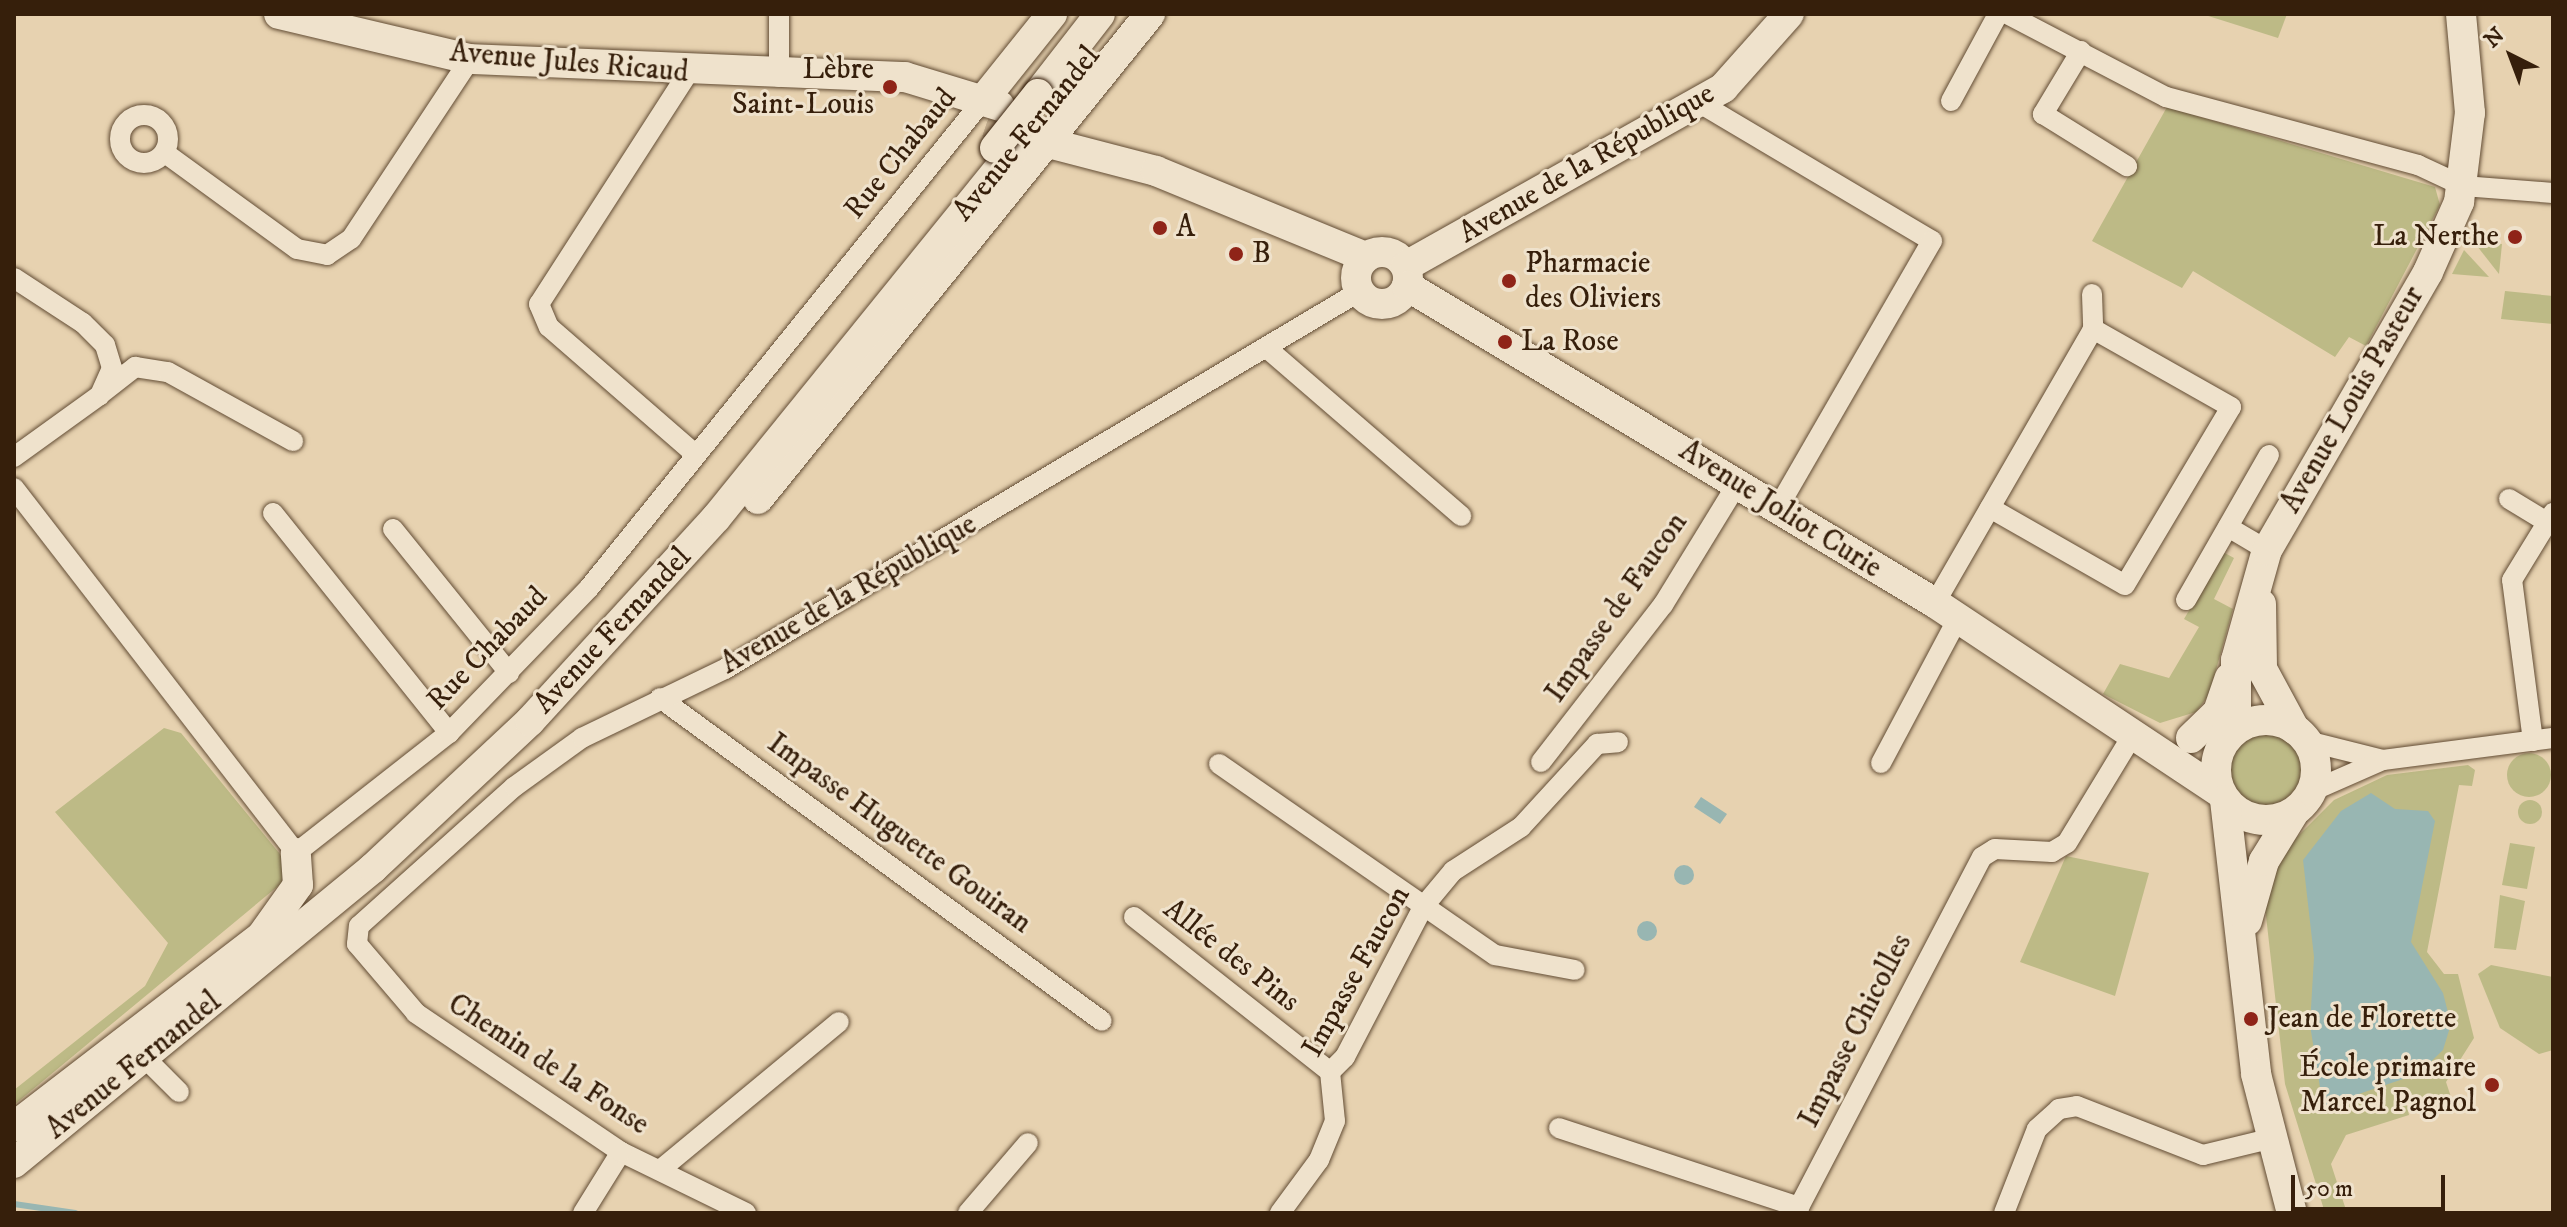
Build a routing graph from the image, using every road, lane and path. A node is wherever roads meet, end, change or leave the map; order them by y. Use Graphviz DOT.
graph roads {
  1 [pos="279,14"];
  2 [pos="779,14"];
  3 [pos="1052,14"];
  4 [pos="1100,14"];
  5 [pos="1124,14"];
  6 [pos="1150,14"];
  7 [pos="1789,14"];
  8 [pos="1998,14"];
  9 [pos="2007,14"];
  10 [pos="2461,14"];
  11 [pos="2081,51"];
  12 [pos="470,59"];
  13 [pos="688,73"];
  14 [pos="779,77"];
  15 [pos="1951,101"];
  16 [pos="1698,102"];
  17 [pos="1047,122"];
  18 [pos="991,124"];
  19 [pos="165,153"];
  20 [pos="2127,166"];
  21 [pos="2463,186"];
  22 [pos="2553,193"];
  23 [pos="1366,257"];
  24 [pos="1407,276"];
  25 [pos="14,278"];
  26 [pos="1360,291"];
  27 [pos="2092,294"];
  28 [pos="2093,329"];
  29 [pos="1269,350"];
  30 [pos="100,395"];
  31 [pos="293,441"];
  32 [pos="696,455"];
  33 [pos="2269,455"];
  34 [pos="14,457"];
  35 [pos="1736,486"];
  36 [pos="14,488"];
  37 [pos="2509,499"];
  38 [pos="1990,508"];
  39 [pos="1776,511"];
  40 [pos="273,513"];
  41 [pos="1461,516"];
  42 [pos="2550,518"];
  43 [pos="2228,527"];
  44 [pos="393,529"];
  45 [pos="2267,550"];
  46 [pos="2186,600"];
  47 [pos="1946,610"];
  48 [pos="2236,660"];
  49 [pos="509,673"];
  50 [pos="660,698"];
  51 [pos="530,721"];
  52 [pos="449,733"];
  53 [pos="2232,733"];
  54 [pos="2143,735"];
  55 [pos="2301,736"];
  56 [pos="2191,738"];
  57 [pos="2543,740"];
  58 [pos="1618,742"];
  59 [pos="2383,760"];
  60 [pos="1541,762"];
  61 [pos="1881,763"];
  62 [pos="1219,764"];
  63 [pos="2222,796"];
  64 [pos="2303,802"];
  65 [pos="296,853"];
  66 [pos="1423,907"];
  67 [pos="1134,917"];
  68 [pos="359,926"];
  69 [pos="2244,930"];
  70 [pos="261,937"];
  71 [pos="1575,970"];
  72 [pos="1102,1021"];
  73 [pos="839,1022"];
  74 [pos="145,1058"];
  75 [pos="1330,1072"];
  76 [pos="179,1092"];
  77 [pos="14,1127"];
  78 [pos="1559,1128"];
  79 [pos="2269,1139"];
  80 [pos="1028,1143"];
  81 [pos="621,1152"];
  82 [pos="14,1163"];
  83 [pos="660,1170"];
  84 [pos="583,1213"];
  85 [pos="746,1213"];
  86 [pos="968,1213"];
  87 [pos="1280,1213"];
  88 [pos="2004,1213"];
  89 [pos="2292,1213"];
  1 -- 12 [label="street, Avenue Jules Ricaud"];
  2 -- 14 [label="street"];
  3 -- 18 [label="street"];
  4 -- 17 [label="street, Avenue Fernandel"];
  5 -- 17 [label="street, Avenue Fernandel"];
  6 -- 17 [label="street"];
  7 -- 16 [label="street, Avenue de la République"];
  8 -- 15 [label="street"];
  9 -- 11 [label="street"];
  10 -- 21 [label="street, Avenue Louis Pasteur"];
  11 -- 20 [label="street"];
  11 -- 21 [label="street"];
  12 -- 13 [label="street, Avenue Jules Ricaud"];
  12 -- 19 [label="street"];
  13 -- 14 [label="street, Avenue Jules Ricaud"];
  13 -- 32 [label="street"];
  14 -- 18 [label="street, Avenue Jules Ricaud"];
  16 -- 24 [label="street, Avenue de la République"];
  16 -- 39 [label="street"];
  17 -- 18 [label="street, Avenue Fernandel, bridge"];
  17 -- 23 [label="street"];
  17 -- 51 [label="street"];
  18 -- 32 [label="street, Rue Chabaud"];
  18 -- 51 [label="street, Avenue Fernandel"];
  18 -- 70 [label="street, Avenue Fernandel"];
  21 -- 22 [label="street"];
  21 -- 45 [label="street, Avenue Louis Pasteur"];
  23 -- 24 [label="street"];
  23 -- 26 [label="street"];
  24 -- 26 [label="street"];
  24 -- 35 [label="street, Avenue Joliot Curie"];
  25 -- 30 [label="street"];
  26 -- 29 [label="street, Avenue de la République"];
  27 -- 28 [label="street"];
  28 -- 38 [label="street"];
  28 -- 38 [label="street"];
  29 -- 41 [label="street"];
  29 -- 50 [label="street, Avenue de la République"];
  30 -- 31 [label="street"];
  30 -- 34 [label="street"];
  32 -- 49 [label="street, Rue Chabaud"];
  33 -- 43 [label="street"];
  35 -- 39 [label="street, Avenue Joliot Curie"];
  35 -- 60 [label="street, Impasse de Faucon"];
  36 -- 65 [label="street"];
  37 -- 42 [label="street"];
  38 -- 47 [label="street"];
  39 -- 47 [label="street, Avenue Joliot Curie"];
  40 -- 52 [label="street"];
  42 -- 57 [label="street"];
  43 -- 45 [label="street"];
  43 -- 46 [label="street"];
  44 -- 49 [label="street"];
  45 -- 48 [label="street, Avenue Louis Pasteur"];
  45 -- 55 [label="street, Avenue Louis Pasteur"];
  47 -- 54 [label="street, Avenue Joliot Curie"];
  47 -- 61 [label="street"];
  48 -- 53 [label="street, Avenue Louis Pasteur"];
  48 -- 56 [label="street, Avenue Louis Pasteur"];
  49 -- 52 [label="street, Rue Chabaud"];
  50 -- 68 [label="street, Avenue de la République"];
  50 -- 72 [label="street, Impasse Huguette Gouiran"];
  51 -- 74 [label="street, Avenue Fernandel"];
  52 -- 65 [label="street, Rue Chabaud"];
  53 -- 55 [label="street"];
  53 -- 56 [label="street"];
  53 -- 63 [label="street"];
  54 -- 56 [label="street"];
  54 -- 63 [label="street, Avenue Joliot Curie"];
  54 -- 78 [label="street, Impasse Chicolles"];
  55 -- 59 [label="street"];
  55 -- 64 [label="street"];
  57 -- 59 [label="street"];
  58 -- 66 [label="street, Impasse Faucon"];
  59 -- 64 [label="street"];
  62 -- 66 [label="street"];
  63 -- 64 [label="street"];
  63 -- 69 [label="street"];
  64 -- 69 [label="street"];
  65 -- 70 [label="street"];
  66 -- 71 [label="street"];
  66 -- 75 [label="street, Impasse Faucon"];
  67 -- 75 [label="street, Allée des Pins"];
  68 -- 81 [label="street, Chemin de la Fonse"];
  69 -- 79 [label="street"];
  70 -- 77 [label="street, Avenue Fernandel"];
  73 -- 83 [label="street"];
  74 -- 76 [label="street"];
  74 -- 82 [label="street, Avenue Fernandel"];
  75 -- 87 [label="street, Impasse Faucon"];
  79 -- 88 [label="street"];
  79 -- 89 [label="street"];
  80 -- 86 [label="street"];
  81 -- 83 [label="street, Chemin de la Fonse"];
  81 -- 84 [label="street"];
  83 -- 85 [label="street, Chemin de la Fonse"];
}
